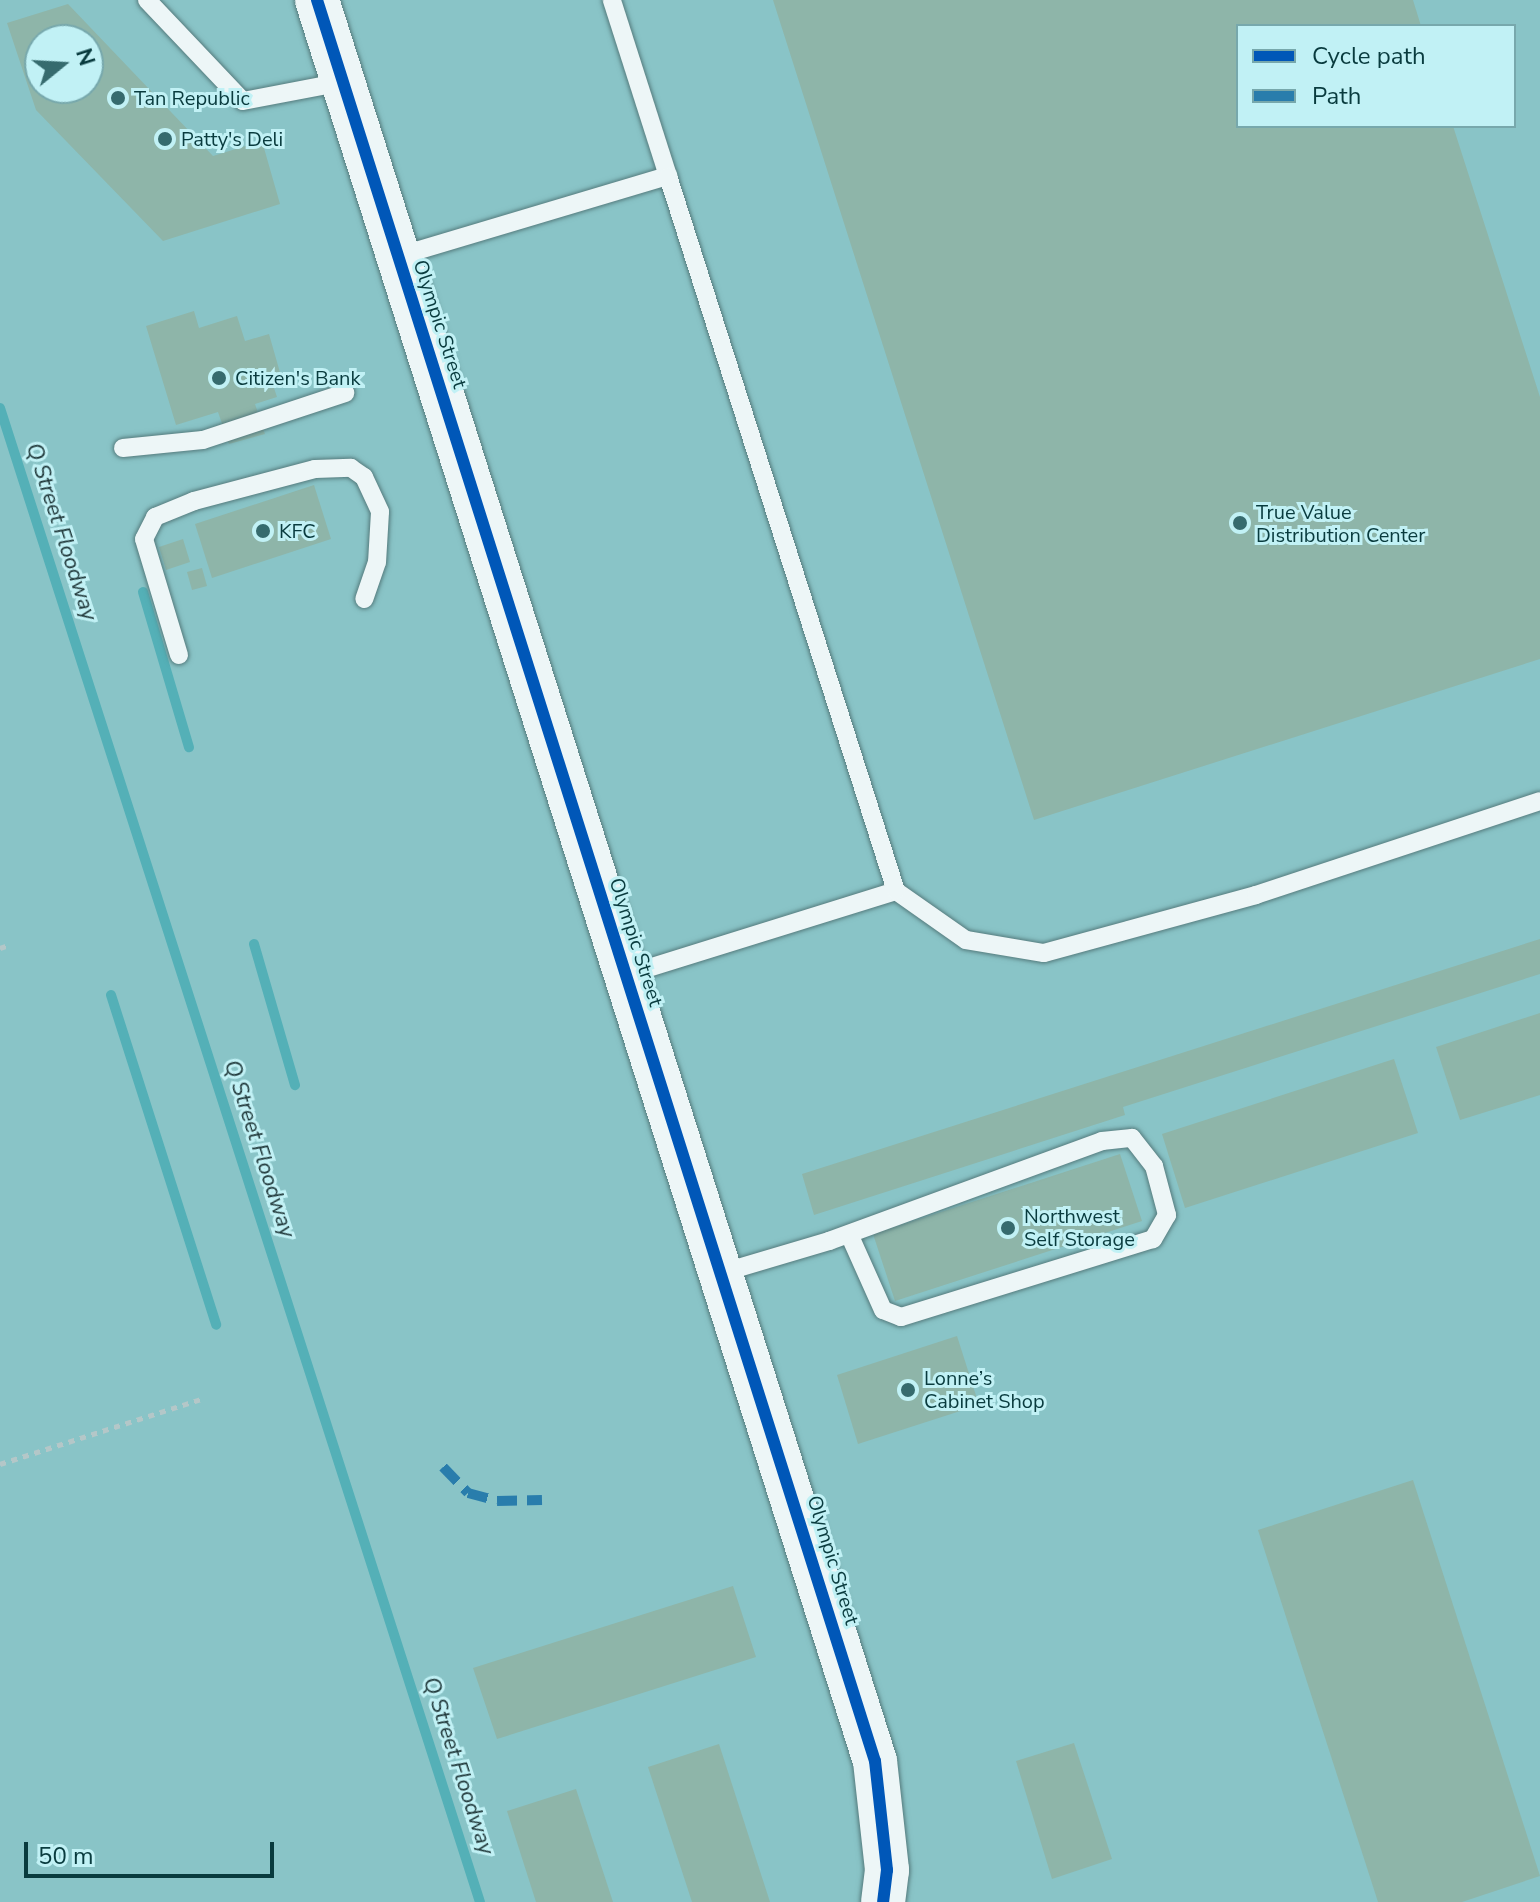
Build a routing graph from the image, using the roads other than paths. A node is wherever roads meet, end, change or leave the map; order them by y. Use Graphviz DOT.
graph roads {
  1 [pos="147,0"];
  2 [pos="317,0"];
  3 [pos="612,0"];
  4 [pos="343,82"];
  5 [pos="668,176"];
  6 [pos="398,257"];
  7 [pos="345,393"];
  8 [pos="123,448"];
  9 [pos="364,599"];
  10 [pos="179,655"];
  11 [pos="1540,801"];
  12 [pos="896,891"];
  13 [pos="626,975"];
  14 [pos="849,1234"];
  15 [pos="721,1273"];
  16 [pos="883,1902"];
  1 -- 4 [label="lane"];
  2 -- 4 [label="main road, Olympic Street"];
  3 -- 5 [label="lane"];
  4 -- 6 [label="main road, Olympic Street"];
  5 -- 6 [label="lane"];
  5 -- 12 [label="lane"];
  6 -- 13 [label="main road, Olympic Street"];
  7 -- 8 [label="lane"];
  9 -- 10 [label="lane"];
  11 -- 12 [label="lane"];
  12 -- 13 [label="lane"];
  13 -- 15 [label="main road, Olympic Street"];
  14 -- 14 [label="lane"];
  14 -- 15 [label="lane"];
  15 -- 16 [label="main road, Olympic Street"];
}
